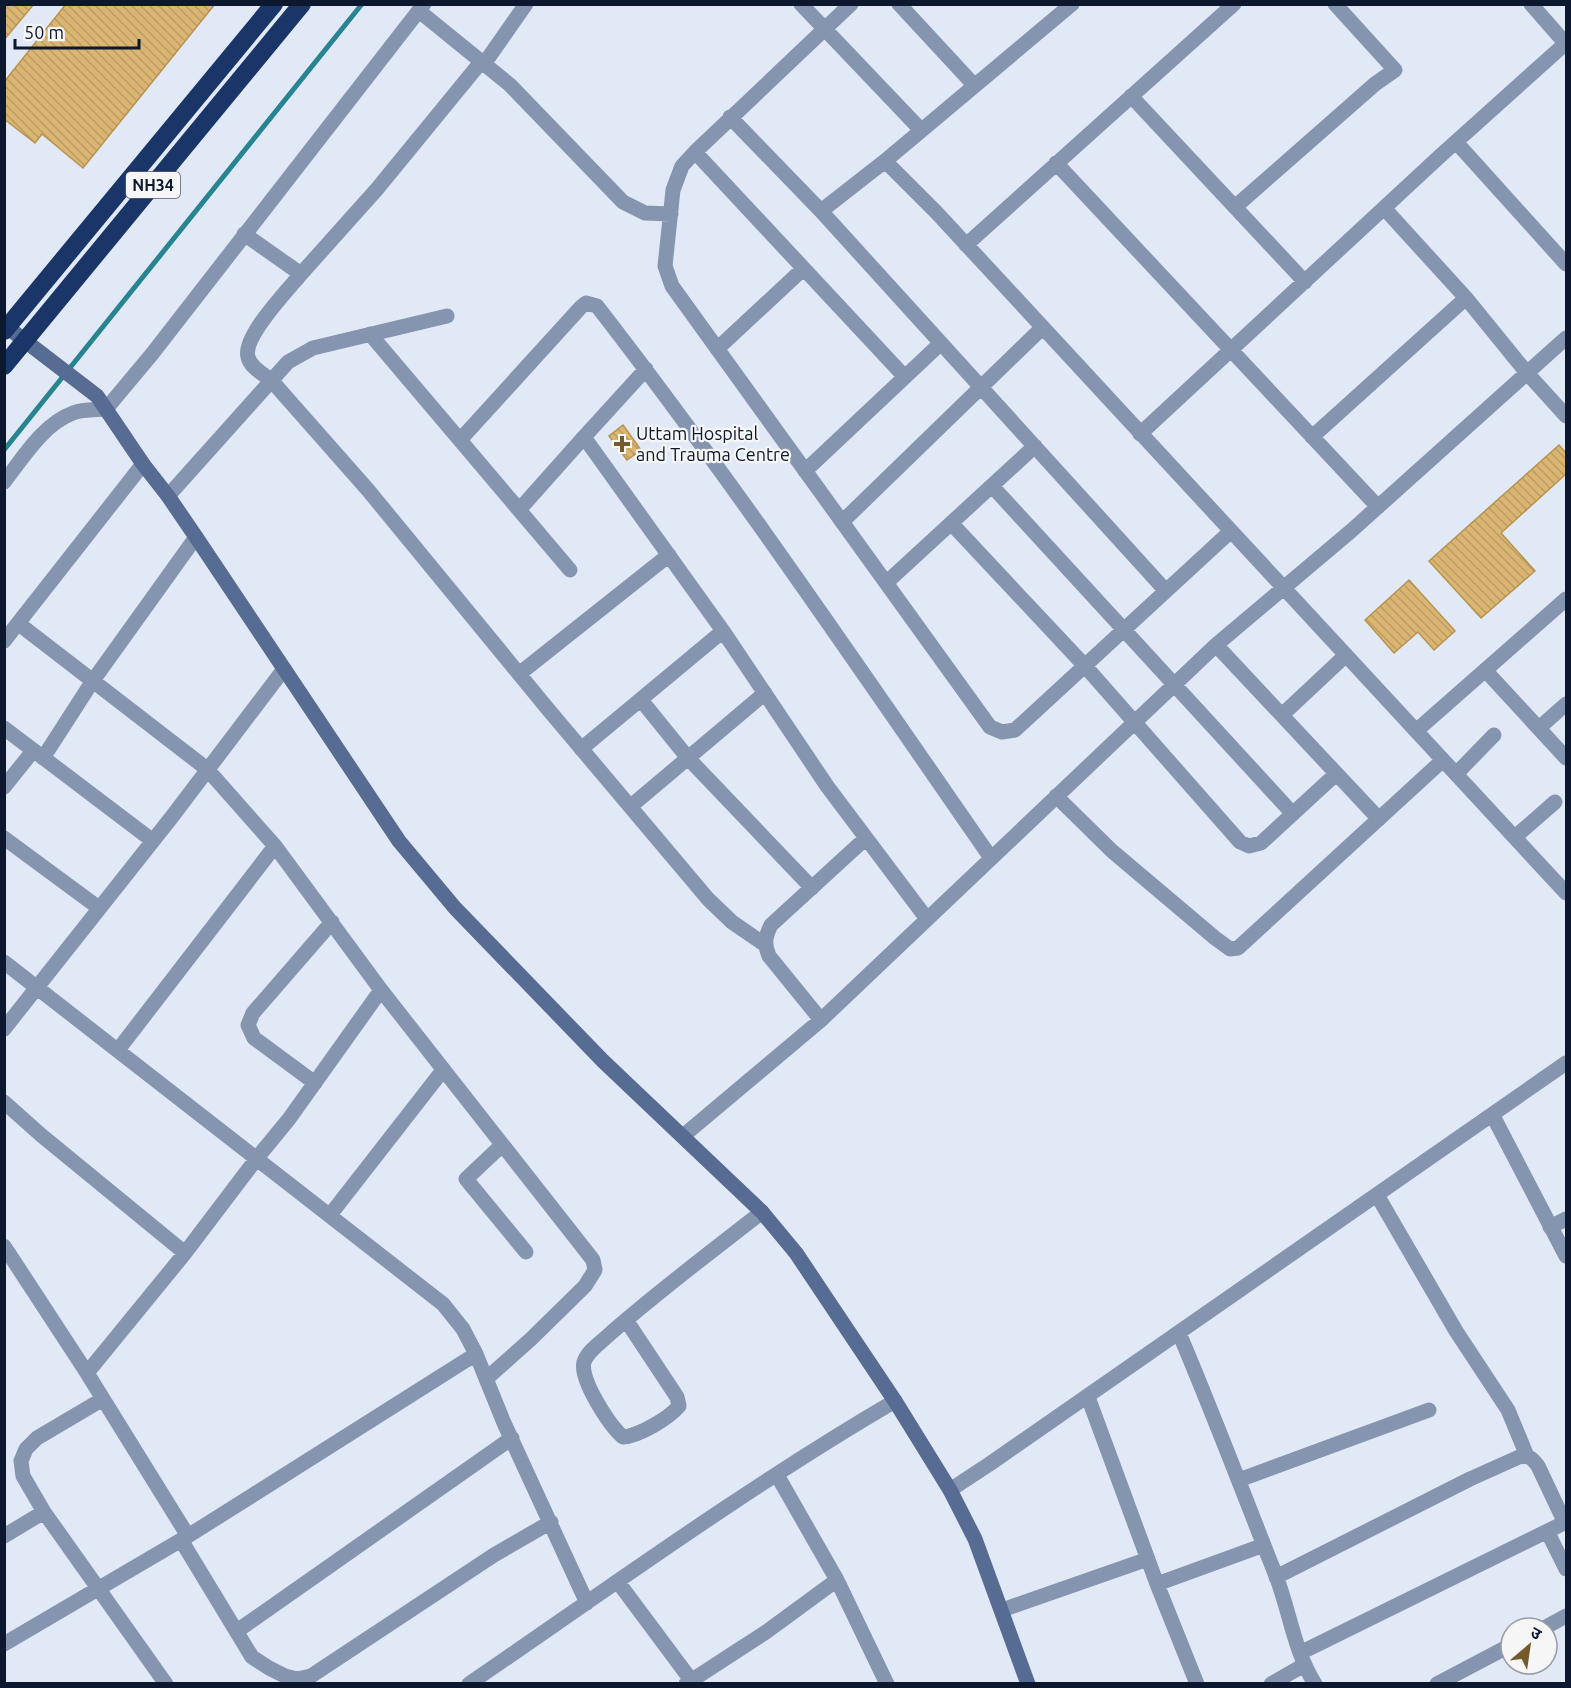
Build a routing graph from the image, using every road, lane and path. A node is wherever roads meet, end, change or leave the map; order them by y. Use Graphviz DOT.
graph roads {
  1 [pos="274,4"];
  2 [pos="302,4"];
  3 [pos="526,4"];
  4 [pos="801,4"];
  5 [pos="851,4"];
  6 [pos="898,4"];
  7 [pos="1072,4"];
  8 [pos="1234,4"];
  9 [pos="1335,4"];
  10 [pos="1531,4"];
  11 [pos="422,8"];
  12 [pos="824,28"];
  13 [pos="1566,44"];
  14 [pos="483,63"];
  15 [pos="974,86"];
  16 [pos="1131,96"];
  17 [pos="730,117"];
  18 [pos="921,130"];
  19 [pos="1456,142"];
  20 [pos="695,152"];
  21 [pos="885,161"];
  22 [pos="1056,163"];
  23 [pos="1235,207"];
  24 [pos="1384,208"];
  25 [pos="821,211"];
  26 [pos="671,214"];
  27 [pos="244,234"];
  28 [pos="966,245"];
  29 [pos="1566,264"];
  30 [pos="803,269"];
  31 [pos="301,274"];
  32 [pos="1305,282"];
  33 [pos="1466,298"];
  34 [pos="447,316"];
  35 [pos="1042,328"];
  36 [pos="6,329"];
  37 [pos="370,334"];
  38 [pos="1566,338"];
  39 [pos="25,341"];
  40 [pos="941,343"];
  41 [pos="717,349"];
  42 [pos="1231,350"];
  43 [pos="4,366"];
  44 [pos="645,369"];
  45 [pos="1527,373"];
  46 [pos="904,376"];
  47 [pos="271,380"];
  48 [pos="981,387"];
  49 [pos="106,409"];
  50 [pos="1566,416"];
  51 [pos="1140,434"];
  52 [pos="584,437"];
  53 [pos="1312,437"];
  54 [pos="460,440"];
  55 [pos="1035,446"];
  56 [pos="143,464"];
  57 [pos="805,471"];
  58 [pos="4,482"];
  59 [pos="992,486"];
  60 [pos="168,496"];
  61 [pos="1378,507"];
  62 [pos="519,510"];
  63 [pos="842,522"];
  64 [pos="951,524"];
  65 [pos="1231,531"];
  66 [pos="196,537"];
  67 [pos="669,555"];
  68 [pos="570,570"];
  69 [pos="886,583"];
  70 [pos="1284,588"];
  71 [pos="1166,591"];
  72 [pos="1566,599"];
  73 [pos="19,624"];
  74 [pos="1124,629"];
  75 [pos="723,631"];
  76 [pos="4,641"];
  77 [pos="1216,645"];
  78 [pos="1346,655"];
  79 [pos="1085,666"];
  80 [pos="284,669"];
  81 [pos="1485,670"];
  82 [pos="519,674"];
  83 [pos="92,682"];
  84 [pos="1174,684"];
  85 [pos="765,693"];
  86 [pos="641,700"];
  87 [pos="1566,704"];
  88 [pos="1282,715"];
  89 [pos="1135,722"];
  90 [pos="4,728"];
  91 [pos="1539,728"];
  92 [pos="1416,731"];
  93 [pos="1494,735"];
  94 [pos="581,749"];
  95 [pos="38,754"];
  96 [pos="688,758"];
  97 [pos="1566,758"];
  98 [pos="1443,760"];
  99 [pos="207,770"];
  100 [pos="1336,774"];
  101 [pos="1456,774"];
  102 [pos="4,787"];
  103 [pos="1056,796"];
  104 [pos="1555,802"];
  105 [pos="630,806"];
  106 [pos="1293,814"];
  107 [pos="1379,819"];
  108 [pos="1515,837"];
  109 [pos="4,838"];
  110 [pos="866,838"];
  111 [pos="153,841"];
  112 [pos="275,846"];
  113 [pos="991,858"];
  114 [pos="812,888"];
  115 [pos="1566,893"];
  116 [pos="99,908"];
  117 [pos="927,919"];
  118 [pos="332,922"];
  119 [pos="764,944"];
  120 [pos="4,962"];
  121 [pos="37,988"];
  122 [pos="381,990"];
  123 [pos="821,1020"];
  124 [pos="4,1029"];
  125 [pos="118,1050"];
  126 [pos="1566,1063"];
  127 [pos="443,1070"];
  128 [pos="315,1083"];
  129 [pos="4,1102"];
  130 [pos="1493,1116"];
  131 [pos="683,1136"];
  132 [pos="501,1146"];
  133 [pos="257,1158"];
  134 [pos="1377,1195"];
  135 [pos="762,1212"];
  136 [pos="330,1215"];
  137 [pos="1566,1219"];
  138 [pos="1550,1227"];
  139 [pos="4,1246"];
  140 [pos="526,1252"];
  141 [pos="185,1253"];
  142 [pos="1566,1256"];
  143 [pos="626,1320"];
  144 [pos="1179,1333"];
  145 [pos="476,1354"];
  146 [pos="87,1374"];
  147 [pos="486,1379"];
  148 [pos="1088,1396"];
  149 [pos="103,1399"];
  150 [pos="895,1401"];
  151 [pos="1429,1410"];
  152 [pos="512,1438"];
  153 [pos="1527,1456"];
  154 [pos="777,1475"];
  155 [pos="1239,1480"];
  156 [pos="950,1490"];
  157 [pos="44,1512"];
  158 [pos="551,1522"];
  159 [pos="1566,1523"];
  160 [pos="1548,1533"];
  161 [pos="4,1536"];
  162 [pos="184,1538"];
  163 [pos="1264,1545"];
  164 [pos="1148,1559"];
  165 [pos="1566,1569"];
  166 [pos="1276,1576"];
  167 [pos="837,1580"];
  168 [pos="618,1582"];
  169 [pos="1157,1584"];
  170 [pos="99,1587"];
  171 [pos="587,1603"];
  172 [pos="1002,1610"];
  173 [pos="237,1631"];
  174 [pos="4,1644"];
  175 [pos="1499,1651"];
  176 [pos="1302,1659"];
  177 [pos="269,1668"];
  178 [pos="689,1682"];
  179 [pos="166,1683"];
  180 [pos="281,1683"];
  181 [pos="469,1683"];
  182 [pos="887,1683"];
  183 [pos="1028,1683"];
  184 [pos="1197,1683"];
  185 [pos="1271,1683"];
  186 [pos="1315,1683"];
  187 [pos="1437,1683"];
  1 -- 36 [label="highway, NH34"];
  2 -- 39 [label="highway, NH34"];
  3 -- 14 [label="street"];
  4 -- 12 [label="street"];
  5 -- 12 [label="street"];
  6 -- 15 [label="street"];
  7 -- 15 [label="street"];
  8 -- 16 [label="street"];
  9 -- 23 [label="street"];
  10 -- 13 [label="street"];
  11 -- 14 [label="street"];
  11 -- 27 [label="street"];
  12 -- 17 [label="street"];
  12 -- 18 [label="street"];
  13 -- 19 [label="street"];
  14 -- 26 [label="street"];
  14 -- 31 [label="street"];
  15 -- 18 [label="street"];
  16 -- 22 [label="street"];
  16 -- 23 [label="street"];
  17 -- 20 [label="street"];
  17 -- 25 [label="street"];
  18 -- 21 [label="street"];
  19 -- 24 [label="street"];
  19 -- 29 [label="street"];
  20 -- 26 [label="street"];
  20 -- 30 [label="street"];
  21 -- 25 [label="street"];
  21 -- 28 [label="street"];
  22 -- 28 [label="street"];
  22 -- 42 [label="street"];
  23 -- 32 [label="street"];
  24 -- 32 [label="street"];
  24 -- 33 [label="street"];
  25 -- 40 [label="street"];
  26 -- 41 [label="street"];
  27 -- 31 [label="street"];
  27 -- 49 [label="street"];
  28 -- 35 [label="street"];
  30 -- 41 [label="street"];
  30 -- 46 [label="street"];
  31 -- 47 [label="street"];
  32 -- 42 [label="street"];
  33 -- 45 [label="street"];
  33 -- 53 [label="street"];
  34 -- 37 [label="street"];
  35 -- 48 [label="street"];
  35 -- 51 [label="street"];
  36 -- 39 [label="street"];
  37 -- 47 [label="street"];
  37 -- 54 [label="street"];
  38 -- 45 [label="street"];
  39 -- 43 [label="highway, NH34"];
  39 -- 49 [label="street"];
  40 -- 46 [label="street"];
  40 -- 48 [label="street"];
  41 -- 57 [label="street"];
  42 -- 51 [label="street"];
  42 -- 53 [label="street"];
  44 -- 52 [label="street"];
  44 -- 54 [label="street"];
  44 -- 113 [label="street"];
  45 -- 50 [label="street"];
  45 -- 61 [label="street"];
  46 -- 57 [label="street"];
  47 -- 60 [label="street"];
  47 -- 82 [label="street"];
  48 -- 55 [label="street"];
  48 -- 63 [label="street"];
  49 -- 56 [label="street"];
  49 -- 58 [label="street"];
  51 -- 65 [label="street"];
  52 -- 62 [label="street"];
  52 -- 67 [label="street"];
  53 -- 61 [label="street"];
  54 -- 62 [label="street"];
  55 -- 59 [label="street"];
  55 -- 71 [label="street"];
  56 -- 60 [label="street"];
  56 -- 73 [label="street"];
  57 -- 63 [label="street"];
  59 -- 64 [label="street"];
  59 -- 74 [label="street"];
  60 -- 66 [label="street"];
  61 -- 70 [label="street"];
  62 -- 68 [label="street"];
  63 -- 69 [label="street"];
  64 -- 69 [label="street"];
  64 -- 79 [label="street"];
  65 -- 70 [label="street"];
  65 -- 71 [label="street"];
  66 -- 80 [label="street"];
  66 -- 83 [label="street"];
  67 -- 75 [label="street"];
  67 -- 82 [label="street"];
  69 -- 79 [label="street"];
  70 -- 77 [label="street"];
  70 -- 78 [label="street"];
  71 -- 74 [label="street"];
  72 -- 81 [label="street"];
  73 -- 76 [label="street"];
  73 -- 83 [label="street"];
  74 -- 79 [label="street"];
  74 -- 84 [label="street"];
  75 -- 85 [label="street"];
  75 -- 86 [label="street"];
  77 -- 84 [label="street"];
  77 -- 88 [label="street"];
  78 -- 88 [label="street"];
  78 -- 92 [label="street"];
  79 -- 89 [label="street"];
  80 -- 99 [label="street"];
  80 -- 131 [label="street"];
  81 -- 91 [label="street"];
  81 -- 92 [label="street"];
  82 -- 94 [label="street"];
  83 -- 95 [label="street"];
  83 -- 99 [label="street"];
  84 -- 89 [label="street"];
  84 -- 106 [label="street"];
  85 -- 96 [label="street"];
  85 -- 110 [label="street"];
  86 -- 94 [label="street"];
  86 -- 96 [label="street"];
  87 -- 91 [label="street"];
  88 -- 100 [label="street"];
  89 -- 103 [label="street"];
  89 -- 106 [label="street"];
  90 -- 95 [label="street"];
  91 -- 97 [label="street"];
  92 -- 98 [label="street"];
  93 -- 101 [label="street"];
  94 -- 105 [label="street"];
  95 -- 102 [label="street"];
  95 -- 111 [label="street"];
  96 -- 105 [label="street"];
  96 -- 114 [label="street"];
  98 -- 101 [label="street"];
  98 -- 107 [label="street"];
  99 -- 111 [label="street"];
  99 -- 112 [label="street"];
  100 -- 106 [label="street"];
  100 -- 107 [label="street"];
  101 -- 108 [label="street"];
  103 -- 107 [label="street"];
  103 -- 113 [label="street"];
  104 -- 108 [label="street"];
  105 -- 119 [label="street"];
  108 -- 115 [label="street"];
  109 -- 116 [label="street"];
  110 -- 114 [label="street"];
  110 -- 117 [label="street"];
  111 -- 116 [label="street"];
  112 -- 118 [label="street"];
  112 -- 125 [label="street"];
  113 -- 117 [label="street"];
  114 -- 119 [label="street"];
  116 -- 121 [label="street"];
  117 -- 123 [label="street"];
  118 -- 122 [label="street"];
  118 -- 128 [label="street"];
  119 -- 123 [label="street"];
  120 -- 121 [label="street"];
  121 -- 124 [label="street"];
  121 -- 125 [label="street"];
  122 -- 127 [label="street"];
  122 -- 128 [label="street"];
  123 -- 131 [label="street"];
  125 -- 133 [label="street"];
  126 -- 130 [label="street"];
  127 -- 132 [label="street"];
  127 -- 136 [label="street"];
  128 -- 133 [label="street"];
  129 -- 141 [label="street"];
  130 -- 134 [label="street"];
  130 -- 138 [label="street"];
  131 -- 135 [label="street"];
  132 -- 140 [label="street"];
  132 -- 147 [label="street"];
  133 -- 136 [label="street"];
  133 -- 141 [label="street"];
  134 -- 144 [label="street"];
  134 -- 153 [label="street"];
  135 -- 143 [label="street"];
  135 -- 150 [label="street"];
  136 -- 145 [label="street"];
  137 -- 138 [label="street"];
  138 -- 142 [label="street"];
  139 -- 146 [label="street"];
  141 -- 146 [label="street"];
  143 -- 143 [label="street"];
  144 -- 148 [label="street"];
  144 -- 155 [label="street"];
  145 -- 147 [label="street"];
  145 -- 162 [label="street"];
  146 -- 149 [label="street"];
  147 -- 152 [label="street"];
  148 -- 156 [label="street"];
  148 -- 164 [label="street"];
  149 -- 157 [label="street"];
  149 -- 162 [label="street"];
  150 -- 154 [label="street"];
  150 -- 156 [label="street"];
  151 -- 155 [label="street"];
  152 -- 158 [label="street"];
  152 -- 173 [label="street"];
  153 -- 159 [label="street"];
  153 -- 166 [label="street"];
  154 -- 167 [label="street"];
  154 -- 168 [label="street"];
  155 -- 163 [label="street"];
  156 -- 172 [label="street"];
  157 -- 161 [label="street"];
  157 -- 170 [label="street"];
  158 -- 171 [label="street"];
  158 -- 177 [label="street"];
  159 -- 160 [label="street"];
  160 -- 165 [label="street"];
  160 -- 176 [label="street"];
  162 -- 170 [label="street"];
  162 -- 173 [label="street"];
  163 -- 166 [label="street"];
  163 -- 169 [label="street"];
  164 -- 169 [label="street"];
  164 -- 172 [label="street"];
  166 -- 176 [label="street"];
  167 -- 178 [label="street"];
  167 -- 182 [label="street"];
  168 -- 171 [label="street"];
  168 -- 178 [label="street"];
  169 -- 184 [label="street"];
  170 -- 174 [label="street"];
  170 -- 179 [label="street"];
  171 -- 181 [label="street"];
  172 -- 183 [label="street"];
  173 -- 177 [label="street"];
  175 -- 187 [label="street"];
  176 -- 185 [label="street"];
  176 -- 186 [label="street"];
  177 -- 180 [label="street"];
}
